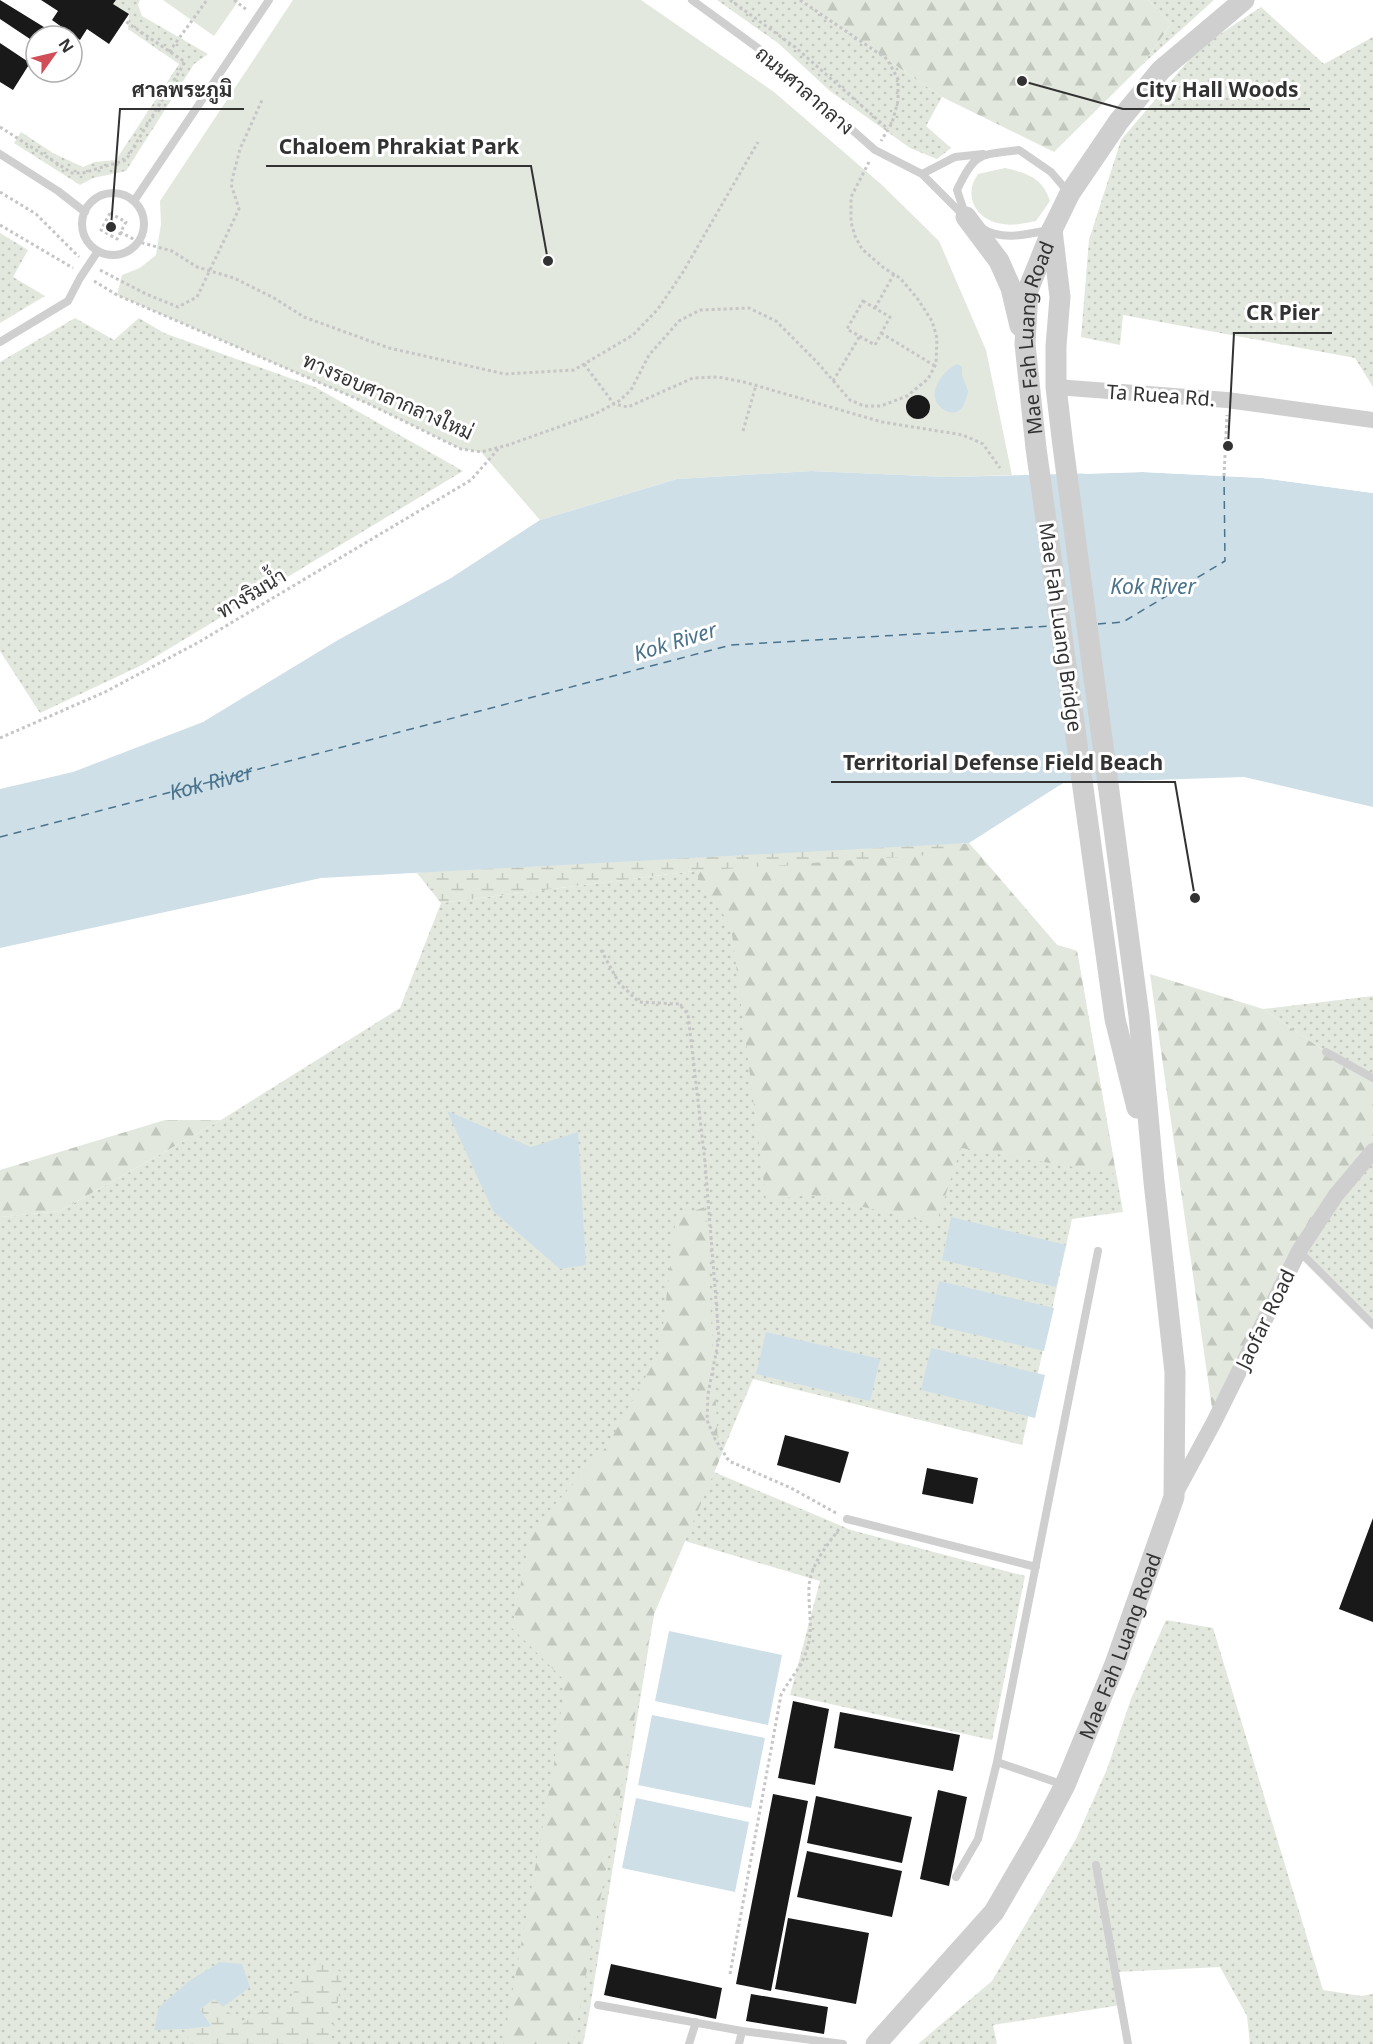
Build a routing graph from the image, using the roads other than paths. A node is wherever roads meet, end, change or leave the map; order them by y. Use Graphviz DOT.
graph roads {
  1 [pos="269,0"];
  2 [pos="692,0"];
  3 [pos="1238,1"];
  4 [pos="0,154"];
  5 [pos="984,154"];
  6 [pos="922,174"];
  7 [pos="1070,193"];
  8 [pos="134,201"];
  9 [pos="85,212"];
  10 [pos="966,217"];
  11 [pos="1052,230"];
  12 [pos="98,251"];
  13 [pos="0,342"];
  14 [pos="1025,344"];
  15 [pos="1056,387"];
  16 [pos="1373,420"];
  17 [pos="1062,446"];
  18 [pos="1036,448"];
  19 [pos="1139,1016"];
  20 [pos="1115,1019"];
  21 [pos="1326,1052"];
  22 [pos="1373,1078"];
  23 [pos="1373,1151"];
  24 [pos="1154,1182"];
  25 [pos="1098,1251"];
  26 [pos="1299,1251"];
  27 [pos="1373,1325"];
  28 [pos="1174,1497"];
  29 [pos="847,1519"];
  30 [pos="1036,1567"];
  31 [pos="997,1762"];
  32 [pos="1065,1785"];
  33 [pos="1096,1865"];
  34 [pos="956,1877"];
  35 [pos="598,2005"];
  36 [pos="696,2022"];
  37 [pos="742,2031"];
  38 [pos="689,2044"];
  39 [pos="740,2044"];
  40 [pos="843,2044"];
  41 [pos="876,2044"];
  42 [pos="1128,2044"];
  1 -- 8 [label="lane"];
  2 -- 6 [label="lane, ถนนศาลากลาง"];
  3 -- 7 [label="street, Mae Fah Luang Road"];
  4 -- 9 [label="lane"];
  5 -- 6 [label="lane"];
  5 -- 7 [label="lane"];
  5 -- 10 [label="lane"];
  6 -- 10 [label="lane, ถนนศาลากลาง"];
  7 -- 11 [label="street, Mae Fah Luang Road"];
  8 -- 9 [label="lane"];
  8 -- 12 [label="lane"];
  9 -- 12 [label="lane"];
  10 -- 11 [label="lane"];
  10 -- 14 [label="street"];
  11 -- 14 [label="street, Mae Fah Luang Road"];
  11 -- 15 [label="street, Mae Fah Luang Road"];
  12 -- 13 [label="lane"];
  14 -- 18 [label="street, Mae Fah Luang Road"];
  15 -- 16 [label="street, Ta Ruea Rd."];
  15 -- 17 [label="street, Mae Fah Luang Road"];
  17 -- 19 [label="street, Mae Fah Luang Bridge"];
  18 -- 20 [label="street, Mae Fah Luang Bridge"];
  19 -- 24 [label="street, Mae Fah Luang Road"];
  20 -- 24 [label="street, Mae Fah Luang Road"];
  21 -- 22 [label="lane"];
  23 -- 26 [label="street, Jaofar Road"];
  24 -- 28 [label="street, Mae Fah Luang Road"];
  25 -- 30 [label="lane"];
  26 -- 27 [label="lane"];
  26 -- 28 [label="street, Jaofar Road"];
  28 -- 32 [label="street, Mae Fah Luang Road"];
  29 -- 30 [label="lane"];
  30 -- 31 [label="lane"];
  31 -- 32 [label="lane"];
  31 -- 34 [label="lane"];
  32 -- 41 [label="street, Mae Fah Luang Road"];
  33 -- 42 [label="lane"];
  35 -- 36 [label="lane"];
  36 -- 37 [label="lane"];
  36 -- 38 [label="lane"];
  37 -- 39 [label="lane"];
  37 -- 40 [label="lane"];
}
